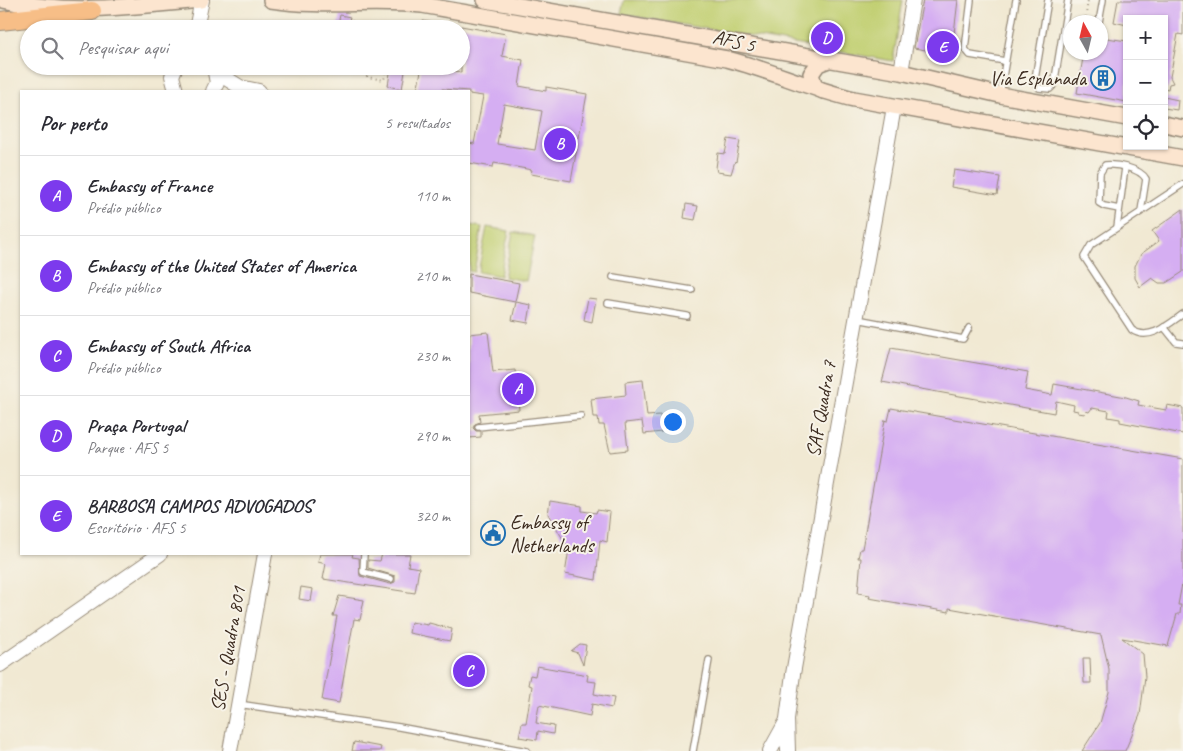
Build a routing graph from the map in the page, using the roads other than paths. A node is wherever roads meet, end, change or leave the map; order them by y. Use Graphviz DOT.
graph roads {
  1 [pos="3,0"];
  2 [pos="202,0"];
  3 [pos="271,0"];
  4 [pos="486,0"];
  5 [pos="913,0"];
  6 [pos="971,0"];
  7 [pos="1016,0"];
  8 [pos="1048,0"];
  9 [pos="1068,0"];
  10 [pos="1103,0"];
  11 [pos="181,2"];
  12 [pos="310,2"];
  13 [pos="62,4"];
  14 [pos="92,11"];
  15 [pos="1100,15"];
  16 [pos="190,20"];
  17 [pos="198,20"];
  18 [pos="0,21"];
  19 [pos="831,59"];
  20 [pos="1005,61"];
  21 [pos="901,72"];
  22 [pos="172,75"];
  23 [pos="215,75"];
  24 [pos="223,75"];
  25 [pos="240,87"];
  26 [pos="176,90"];
  27 [pos="214,90"];
  28 [pos="226,90"];
  29 [pos="254,90"];
  30 [pos="826,92"];
  31 [pos="1000,95"];
  32 [pos="894,107"];
  33 [pos="1123,117"];
  34 [pos="1168,125"];
  35 [pos="1183,128"];
  36 [pos="1183,158"];
  37 [pos="1125,168"];
  38 [pos="1183,184"];
  39 [pos="1120,209"];
  40 [pos="1141,211"];
  41 [pos="1117,227"];
  42 [pos="613,277"];
  43 [pos="692,290"];
  44 [pos="608,303"];
  45 [pos="1183,314"];
  46 [pos="687,316"];
  47 [pos="858,319"];
  48 [pos="1164,327"];
  49 [pos="969,328"];
  50 [pos="1183,343"];
  51 [pos="581,416"];
  52 [pos="478,427"];
  53 [pos="159,555"];
  54 [pos="265,555"];
  55 [pos="364,555"];
  56 [pos="391,579"];
  57 [pos="709,660"];
  58 [pos="0,666"];
  59 [pos="238,704"];
  60 [pos="787,719"];
  61 [pos="230,751"];
  62 [pos="527,751"];
  63 [pos="693,751"];
  64 [pos="770,751"];
  65 [pos="788,751"];
  1 -- 13 [label="main road"];
  2 -- 11 [label="main road"];
  2 -- 17 [label="street"];
  3 -- 12 [label="main road, AFS 5"];
  4 -- 19 [label="main road, AFS 5"];
  5 -- 21 [label="street"];
  6 -- 20 [label="lane"];
  7 -- 20 [label="lane"];
  8 -- 9 [label="lane"];
  10 -- 15 [label="lane"];
  11 -- 14 [label="main road"];
  11 -- 16 [label="street"];
  12 -- 30 [label="main road, AFS 5"];
  13 -- 14 [label="main road"];
  14 -- 18 [label="main road"];
  19 -- 21 [label="main road, AFS 5"];
  19 -- 30 [label="main road"];
  20 -- 31 [label="lane"];
  21 -- 31 [label="main road, AFS 5"];
  22 -- 26 [label="street"];
  23 -- 27 [label="street"];
  24 -- 25 [label="street"];
  25 -- 28 [label="street"];
  25 -- 29 [label="street"];
  30 -- 32 [label="main road, AFS 5"];
  31 -- 33 [label="main road, AFS 5"];
  32 -- 36 [label="main road, AFS 5"];
  32 -- 47 [label="street, SAF Quadra 7"];
  34 -- 35 [label="main road"];
  37 -- 39 [label="lane"];
  37 -- 39 [label="lane"];
  37 -- 40 [label="lane"];
  38 -- 40 [label="lane"];
  39 -- 41 [label="lane"];
  40 -- 41 [label="lane"];
  41 -- 48 [label="lane"];
  42 -- 43 [label="lane"];
  44 -- 46 [label="lane"];
  45 -- 48 [label="lane"];
  47 -- 49 [label="lane"];
  47 -- 60 [label="street, SAF Quadra 7"];
  48 -- 50 [label="lane"];
  51 -- 52 [label="lane"];
  53 -- 58 [label="street"];
  54 -- 59 [label="street, SES - Quadra 801"];
  55 -- 56 [label="lane"];
  57 -- 63 [label="lane"];
  59 -- 61 [label="street, SES - Quadra 801"];
  59 -- 62 [label="lane"];
  60 -- 64 [label="street, SAF Quadra 7"];
  60 -- 65 [label="street, SAF Quadra 7"];
}
